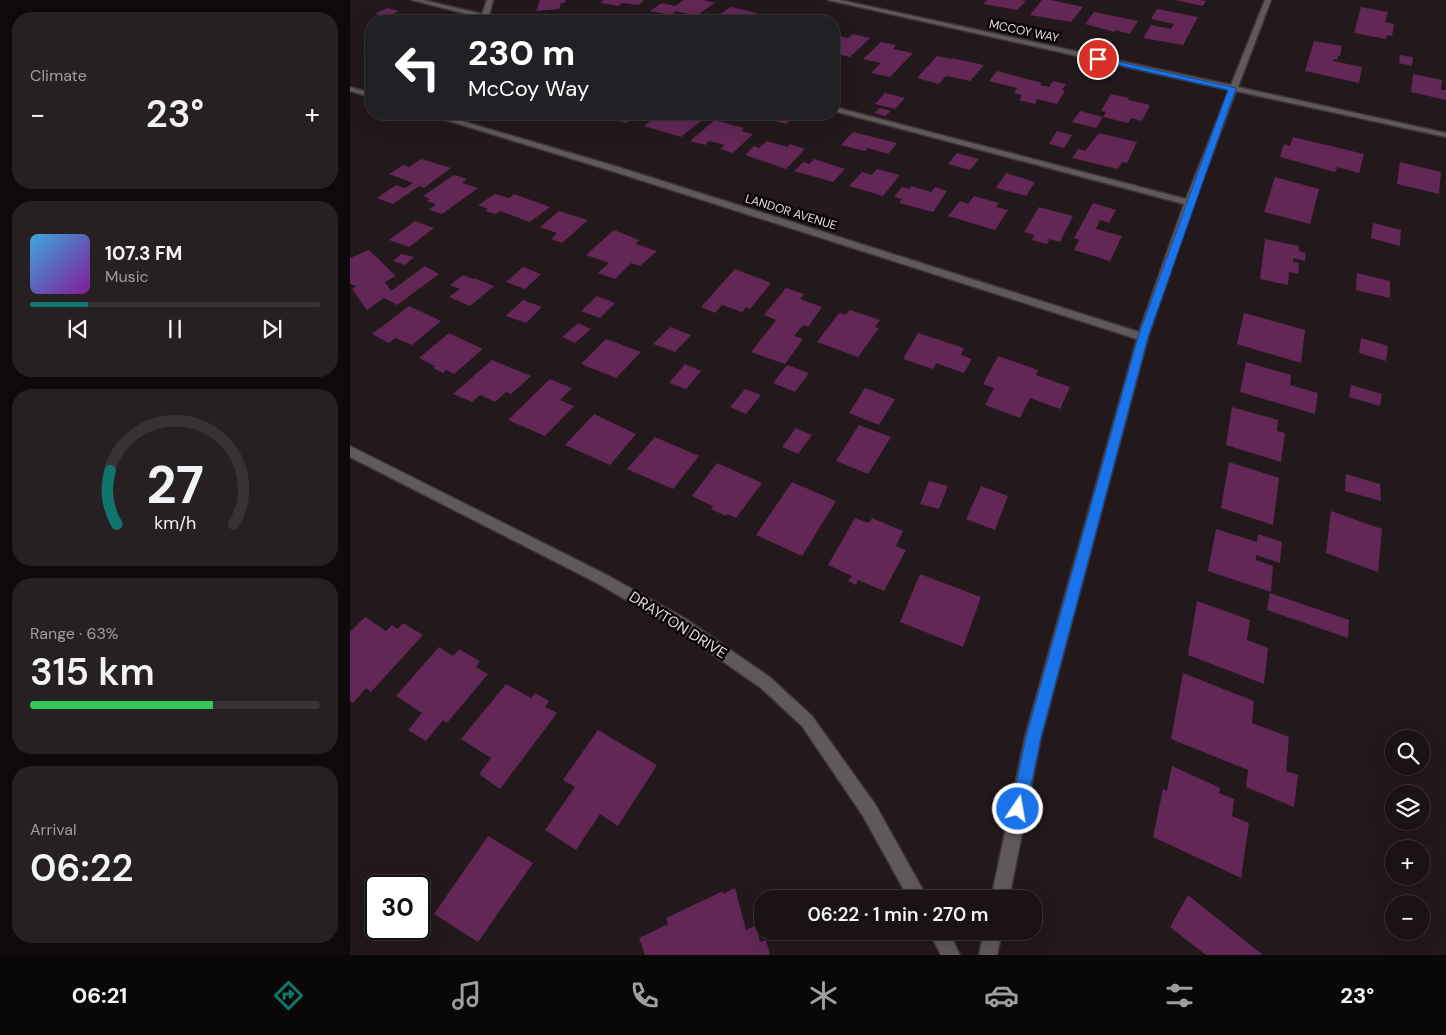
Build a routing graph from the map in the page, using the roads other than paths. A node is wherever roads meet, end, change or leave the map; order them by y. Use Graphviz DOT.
graph roads {
  1 [pos="415,0"];
  2 [pos="490,0"];
  3 [pos="831,0"];
  4 [pos="1268,0"];
  5 [pos="477,15"];
  6 [pos="486,15"];
  7 [pos="350,88"];
  8 [pos="1232,88"];
  9 [pos="365,93"];
  10 [pos="840,111"];
  11 [pos="450,120"];
  12 [pos="1446,136"];
  13 [pos="1189,203"];
  14 [pos="1143,337"];
  15 [pos="350,451"];
  16 [pos="914,890"];
  17 [pos="1002,890"];
  18 [pos="943,940"];
  19 [pos="991,940"];
  20 [pos="951,955"];
  21 [pos="988,955"];
  1 -- 5 [label="street"];
  2 -- 6 [label="street"];
  3 -- 8 [label="street, MCCOY WAY"];
  4 -- 8 [label="street"];
  7 -- 9 [label="street"];
  8 -- 12 [label="street, MCCOY WAY"];
  8 -- 13 [label="street"];
  10 -- 13 [label="street"];
  11 -- 14 [label="street, LANDOR AVENUE"];
  13 -- 14 [label="street"];
  14 -- 17 [label="street"];
  15 -- 16 [label="street, DRAYTON DRIVE"];
  18 -- 20 [label="street"];
  19 -- 21 [label="street"];
}
